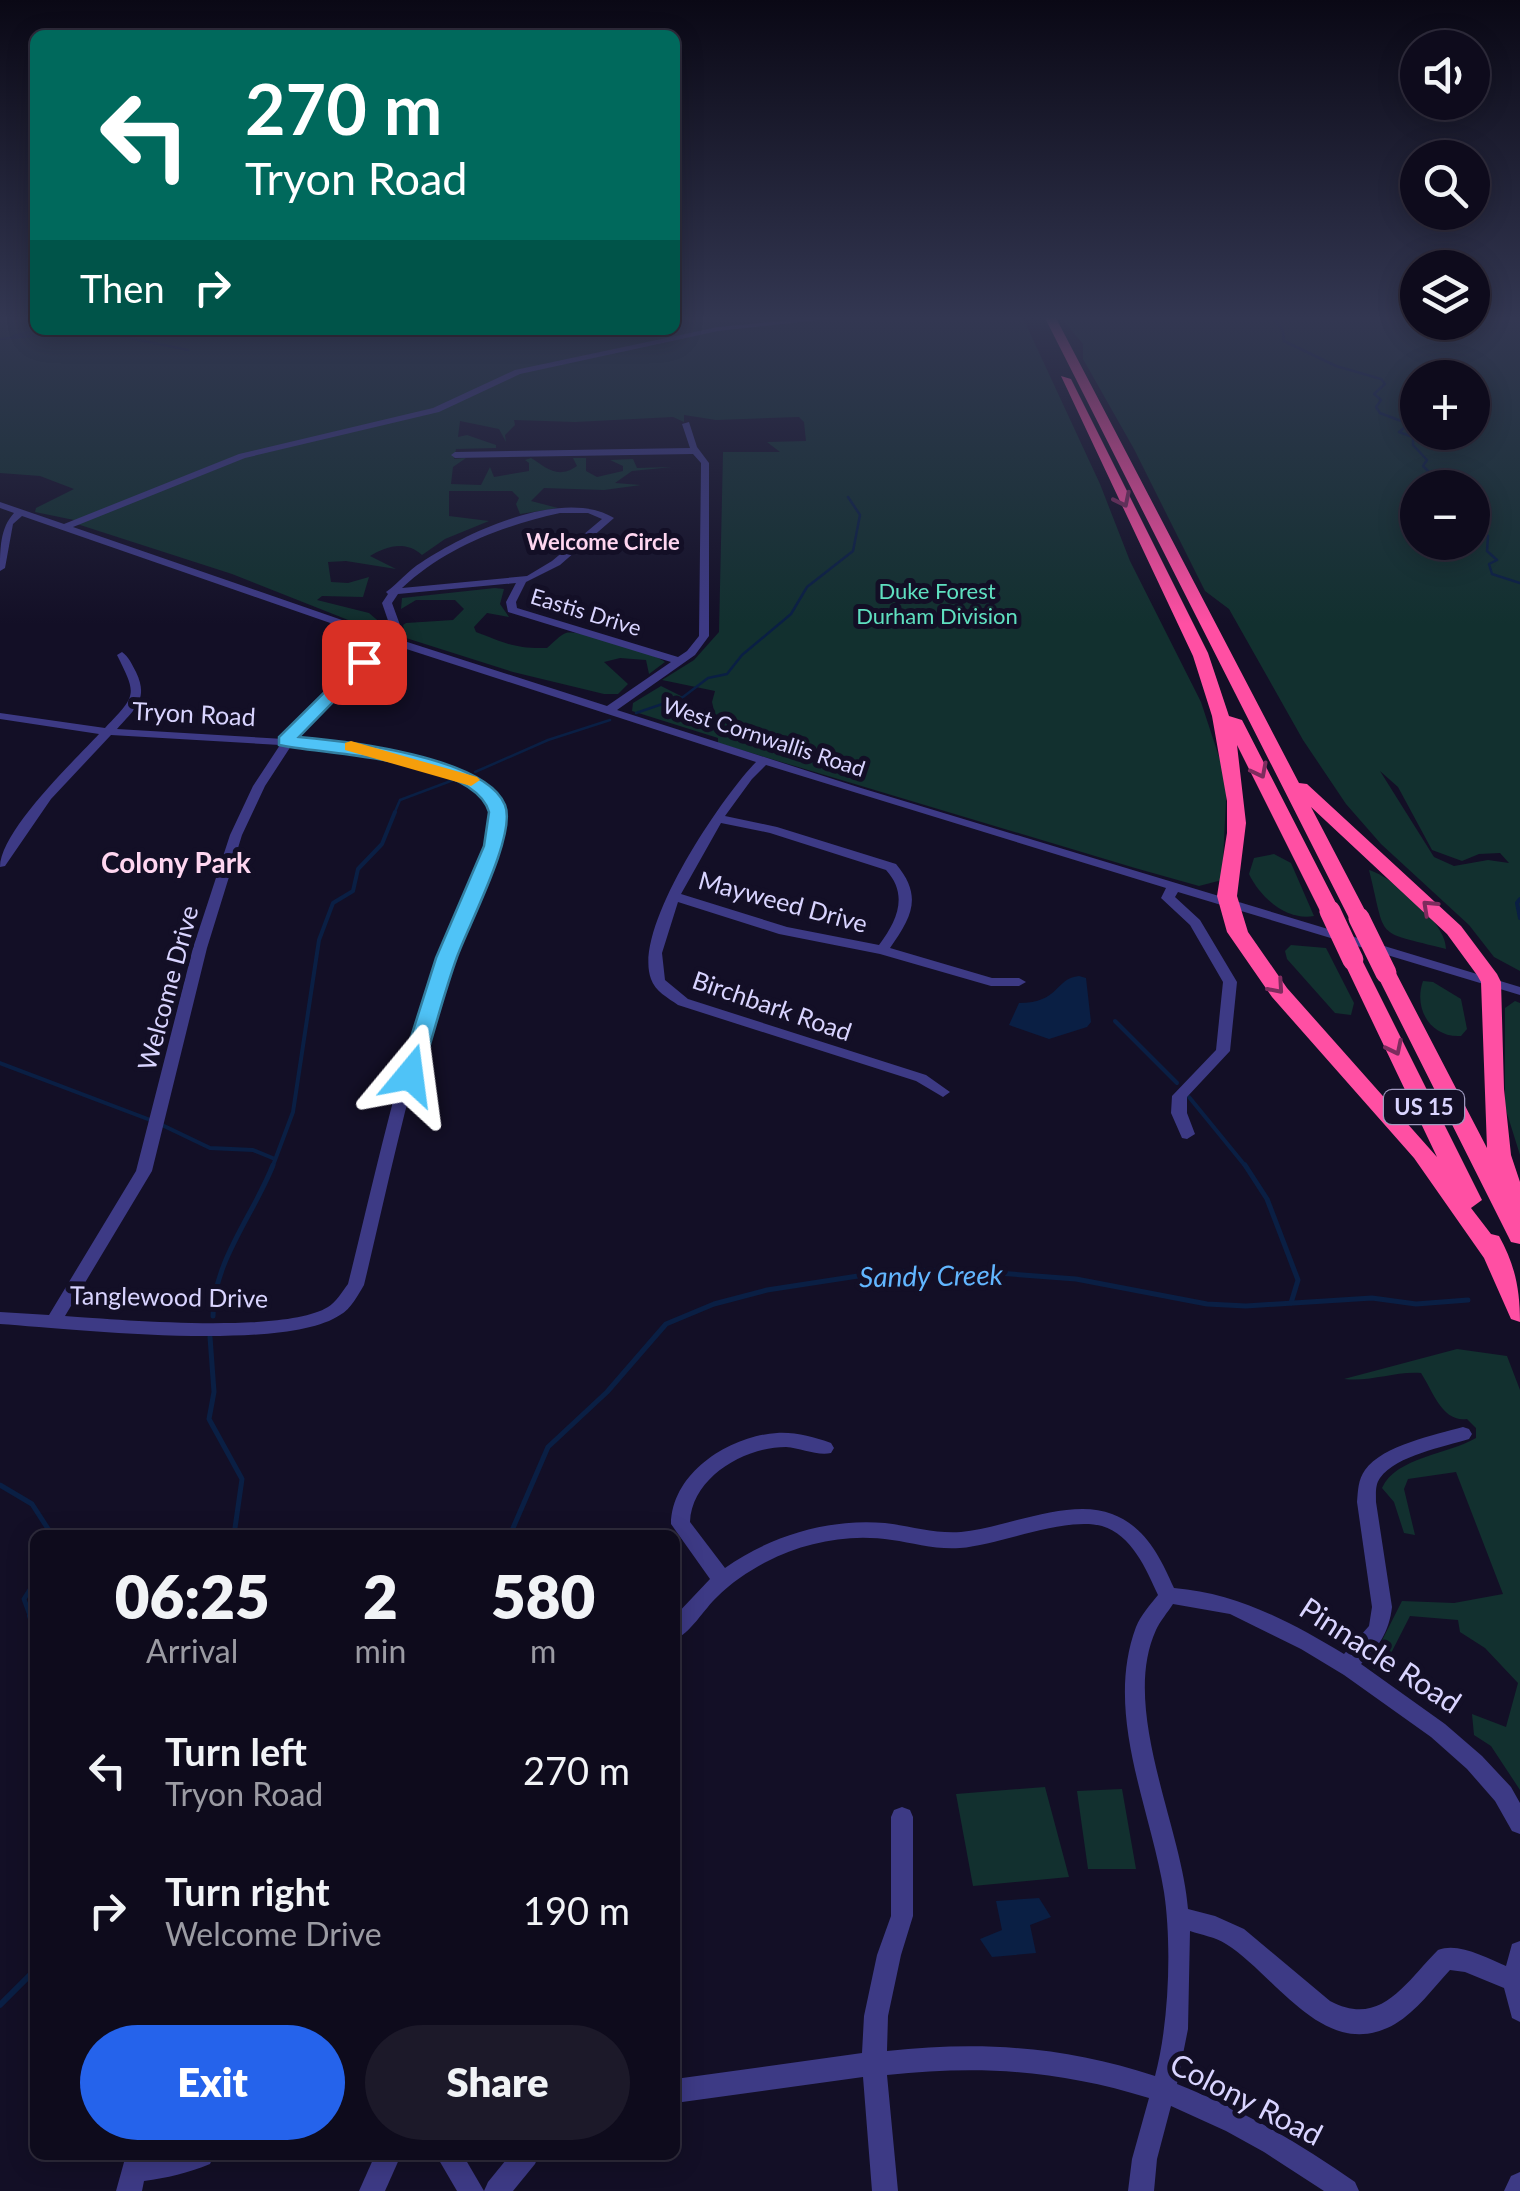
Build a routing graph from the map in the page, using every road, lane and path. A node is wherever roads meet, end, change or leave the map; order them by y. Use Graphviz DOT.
graph roads {
  1 [pos="393,420"];
  2 [pos="1085,420"];
  3 [pos="1102,420"];
  4 [pos="686,424"];
  5 [pos="695,451"];
  6 [pos="455,455"];
  7 [pos="0,505"];
  8 [pos="27,514"];
  9 [pos="65,527"];
  10 [pos="0,568"];
  11 [pos="522,581"];
  12 [pos="391,592"];
  13 [pos="390,640"];
  14 [pos="1200,653"];
  15 [pos="122,655"];
  16 [pos="679,661"];
  17 [pos="609,710"];
  18 [pos="0,716"];
  19 [pos="108,732"];
  20 [pos="286,741"];
  21 [pos="764,762"];
  22 [pos="1281,768"];
  23 [pos="720,818"];
  24 [pos="0,863"];
  25 [pos="1173,888"];
  26 [pos="672,896"];
  27 [pos="1227,904"];
  28 [pos="882,950"];
  29 [pos="1019,982"];
  30 [pos="1491,982"];
  31 [pos="1520,991"];
  32 [pos="943,1092"];
  33 [pos="1187,1134"];
  34 [pos="1520,1218"];
  35 [pos="1520,1236"];
  36 [pos="1496,1255"];
  37 [pos="336,1311"];
  38 [pos="1520,1312"];
  39 [pos="0,1318"];
  40 [pos="54,1321"];
  41 [pos="1463,1434"];
  42 [pos="826,1448"];
  43 [pos="721,1578"];
  44 [pos="1168,1596"];
  45 [pos="680,1625"];
  46 [pos="1346,1665"];
  47 [pos="902,1817"];
  48 [pos="1520,1824"];
  49 [pos="1178,1918"];
  50 [pos="1520,1952"];
  51 [pos="1515,1980"];
  52 [pos="1520,2010"];
  53 [pos="874,2066"];
  54 [pos="680,2090"];
  55 [pos="1162,2090"];
  56 [pos="187,2160"];
  57 [pos="386,2160"];
  58 [pos="452,2160"];
  59 [pos="522,2160"];
  60 [pos="134,2172"];
  61 [pos="372,2191"];
  62 [pos="471,2191"];
  63 [pos="497,2191"];
  64 [pos="886,2191"];
  65 [pos="1142,2191"];
  66 [pos="1346,2191"];
  1 -- 9 [label="street"];
  2 -- 14 [label="highway, US 15, one-way"];
  3 -- 22 [label="highway, US 15"];
  4 -- 5 [label="street"];
  5 -- 6 [label="street"];
  5 -- 16 [label="street"];
  7 -- 8 [label="street, West Cornwallis Road"];
  8 -- 9 [label="street, West Cornwallis Road"];
  8 -- 10 [label="street"];
  9 -- 13 [label="street, West Cornwallis Road"];
  11 -- 12 [label="street"];
  11 -- 12 [label="street"];
  11 -- 16 [label="street, Eastis Drive"];
  12 -- 13 [label="street"];
  13 -- 17 [label="street, West Cornwallis Road"];
  13 -- 20 [label="street, Welcome Drive"];
  14 -- 27 [label="highway"];
  14 -- 36 [label="highway, US 15, one-way, bridge"];
  15 -- 19 [label="street"];
  16 -- 17 [label="street"];
  17 -- 21 [label="street, West Cornwallis Road"];
  18 -- 19 [label="street, Tryon Road"];
  19 -- 20 [label="street, Tryon Road"];
  19 -- 24 [label="street"];
  20 -- 37 [label="street, Tryon Road"];
  20 -- 40 [label="street, Welcome Drive"];
  21 -- 23 [label="street, Birchbark Road"];
  21 -- 25 [label="street, West Cornwallis Road"];
  30 -- 22 [label="highway, one-way"];
  22 -- 35 [label="highway, US 15, bridge"];
  23 -- 26 [label="street, Birchbark Road"];
  23 -- 28 [label="street, Mayweed Drive"];
  25 -- 27 [label="street, West Cornwallis Road"];
  25 -- 33 [label="street"];
  26 -- 28 [label="street, Mayweed Drive"];
  26 -- 32 [label="street, Birchbark Road"];
  27 -- 30 [label="street, West Cornwallis Road"];
  27 -- 36 [label="highway, one-way"];
  28 -- 29 [label="street, Mayweed Drive"];
  30 -- 31 [label="street, West Cornwallis Road"];
  30 -- 34 [label="highway"];
  36 -- 38 [label="highway, US 15"];
  37 -- 40 [label="street, Tanglewood Drive"];
  39 -- 40 [label="street, Tanglewood Drive"];
  41 -- 46 [label="street"];
  42 -- 43 [label="street"];
  43 -- 44 [label="street"];
  43 -- 45 [label="street"];
  44 -- 46 [label="street, Pinnacle Road"];
  44 -- 49 [label="street"];
  46 -- 48 [label="street, Pinnacle Road"];
  47 -- 53 [label="street"];
  49 -- 51 [label="street"];
  49 -- 55 [label="street"];
  50 -- 51 [label="street"];
  51 -- 52 [label="street"];
  53 -- 54 [label="street, Colony Road"];
  53 -- 55 [label="street, Colony Road"];
  53 -- 64 [label="street"];
  55 -- 65 [label="street"];
  55 -- 66 [label="street, Colony Road"];
  56 -- 60 [label="street"];
  57 -- 61 [label="street"];
  58 -- 62 [label="street"];
  59 -- 63 [label="street"];
}
